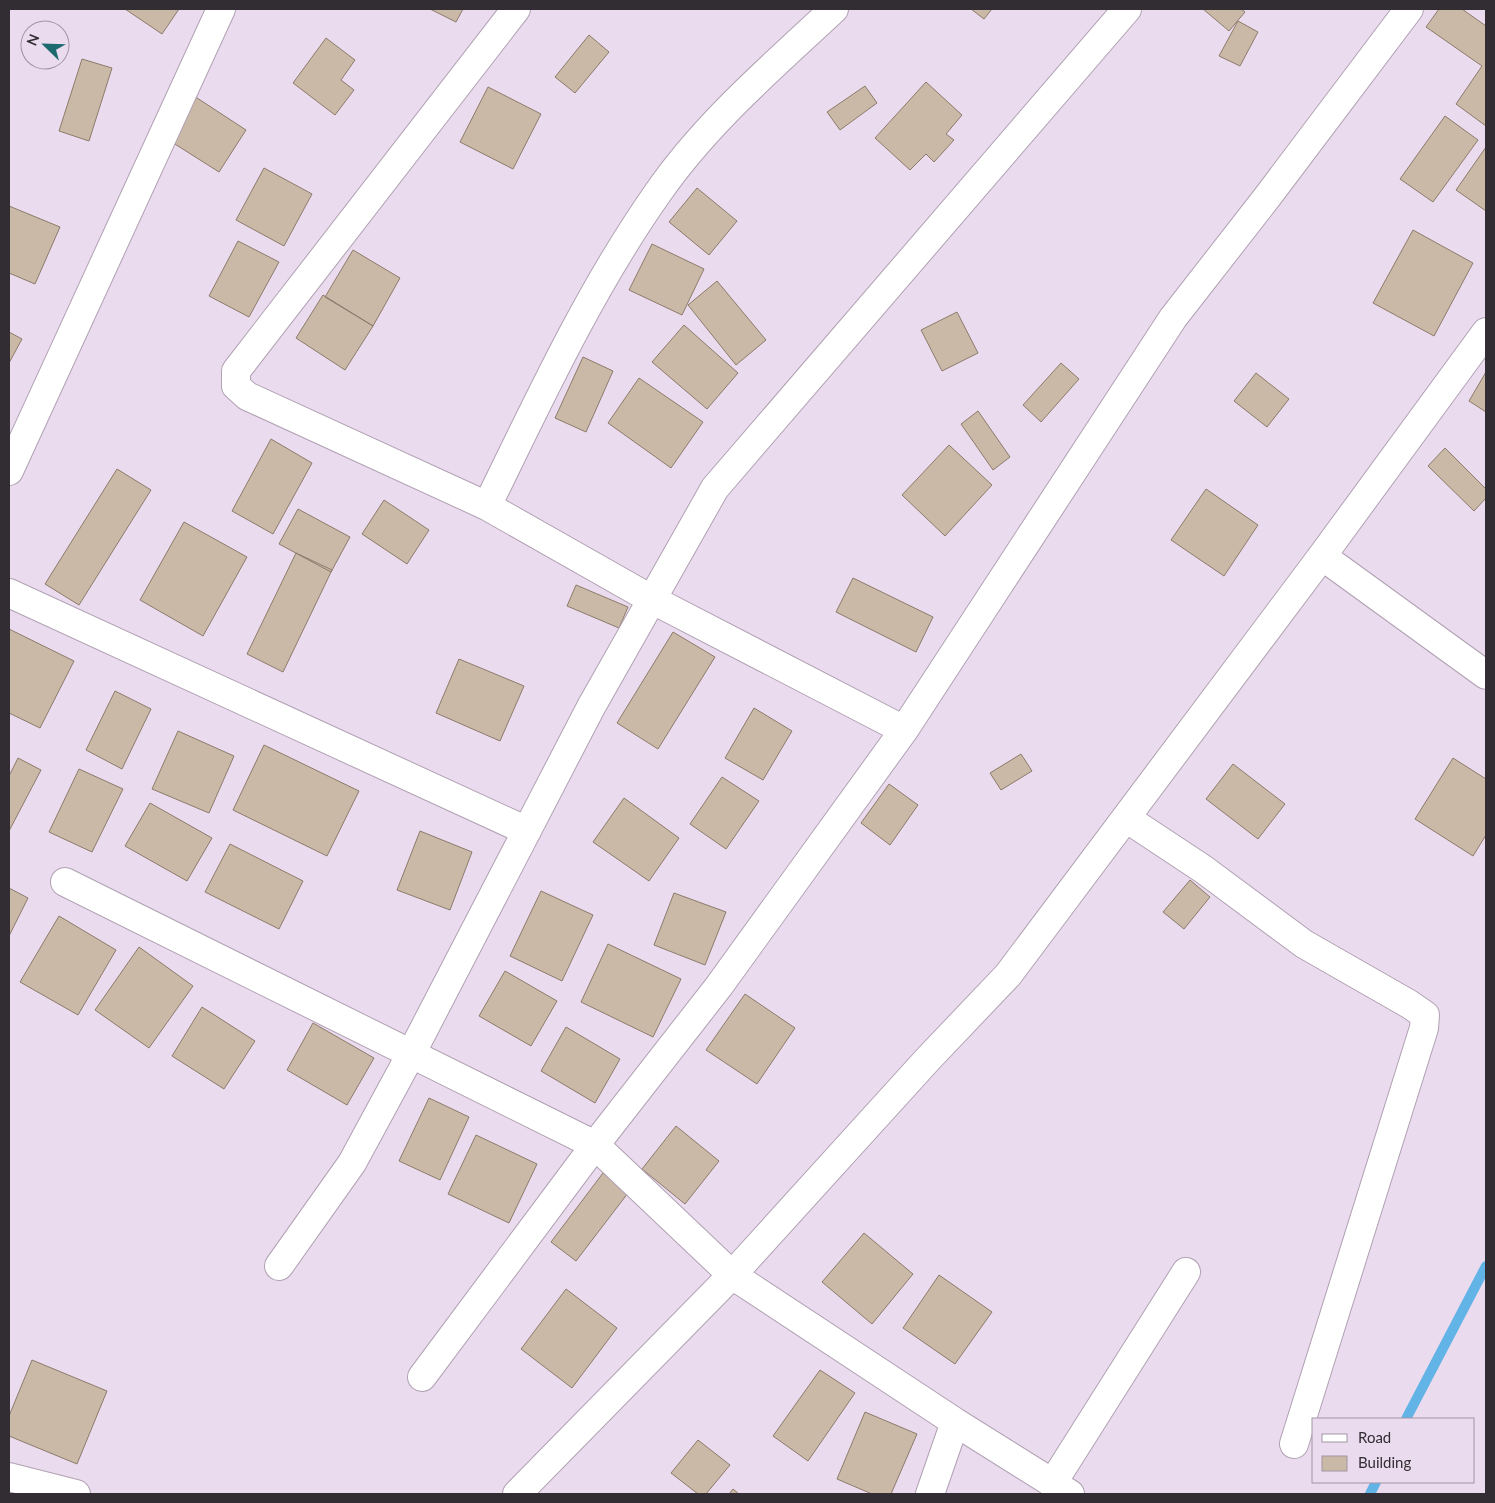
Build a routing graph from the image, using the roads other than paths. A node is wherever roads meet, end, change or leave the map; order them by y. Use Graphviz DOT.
graph roads {
  1 [pos="221,9"];
  2 [pos="516,9"];
  3 [pos="834,9"];
  4 [pos="1127,9"];
  5 [pos="1410,9"];
  6 [pos="1486,332"];
  7 [pos="9,471"];
  8 [pos="487,506"];
  9 [pos="1322,556"];
  10 [pos="9,593"];
  11 [pos="652,599"];
  12 [pos="1486,675"];
  13 [pos="904,730"];
  14 [pos="1126,818"];
  15 [pos="527,831"];
  16 [pos="65,882"];
  17 [pos="411,1054"];
  18 [pos="595,1145"];
  19 [pos="279,1266"];
  20 [pos="1186,1272"];
  21 [pos="732,1275"];
  22 [pos="422,1377"];
  23 [pos="955,1422"];
  24 [pos="1294,1444"];
  25 [pos="9,1477"];
  26 [pos="1061,1489"];
  27 [pos="76,1494"];
  28 [pos="517,1494"];
  29 [pos="930,1494"];
  1 -- 7 [label="street"];
  2 -- 8 [label="street"];
  3 -- 8 [label="street"];
  4 -- 11 [label="street"];
  5 -- 13 [label="street"];
  6 -- 9 [label="street"];
  8 -- 11 [label="street"];
  9 -- 12 [label="street"];
  9 -- 14 [label="street"];
  10 -- 15 [label="street"];
  11 -- 13 [label="street"];
  11 -- 15 [label="street"];
  13 -- 18 [label="street"];
  14 -- 21 [label="street"];
  14 -- 24 [label="street"];
  15 -- 17 [label="street"];
  16 -- 17 [label="street"];
  17 -- 18 [label="street"];
  17 -- 19 [label="street"];
  18 -- 21 [label="street"];
  18 -- 22 [label="street"];
  20 -- 26 [label="street"];
  21 -- 23 [label="street"];
  21 -- 28 [label="street"];
  23 -- 26 [label="street"];
  23 -- 29 [label="street"];
  25 -- 27 [label="street"];
}
